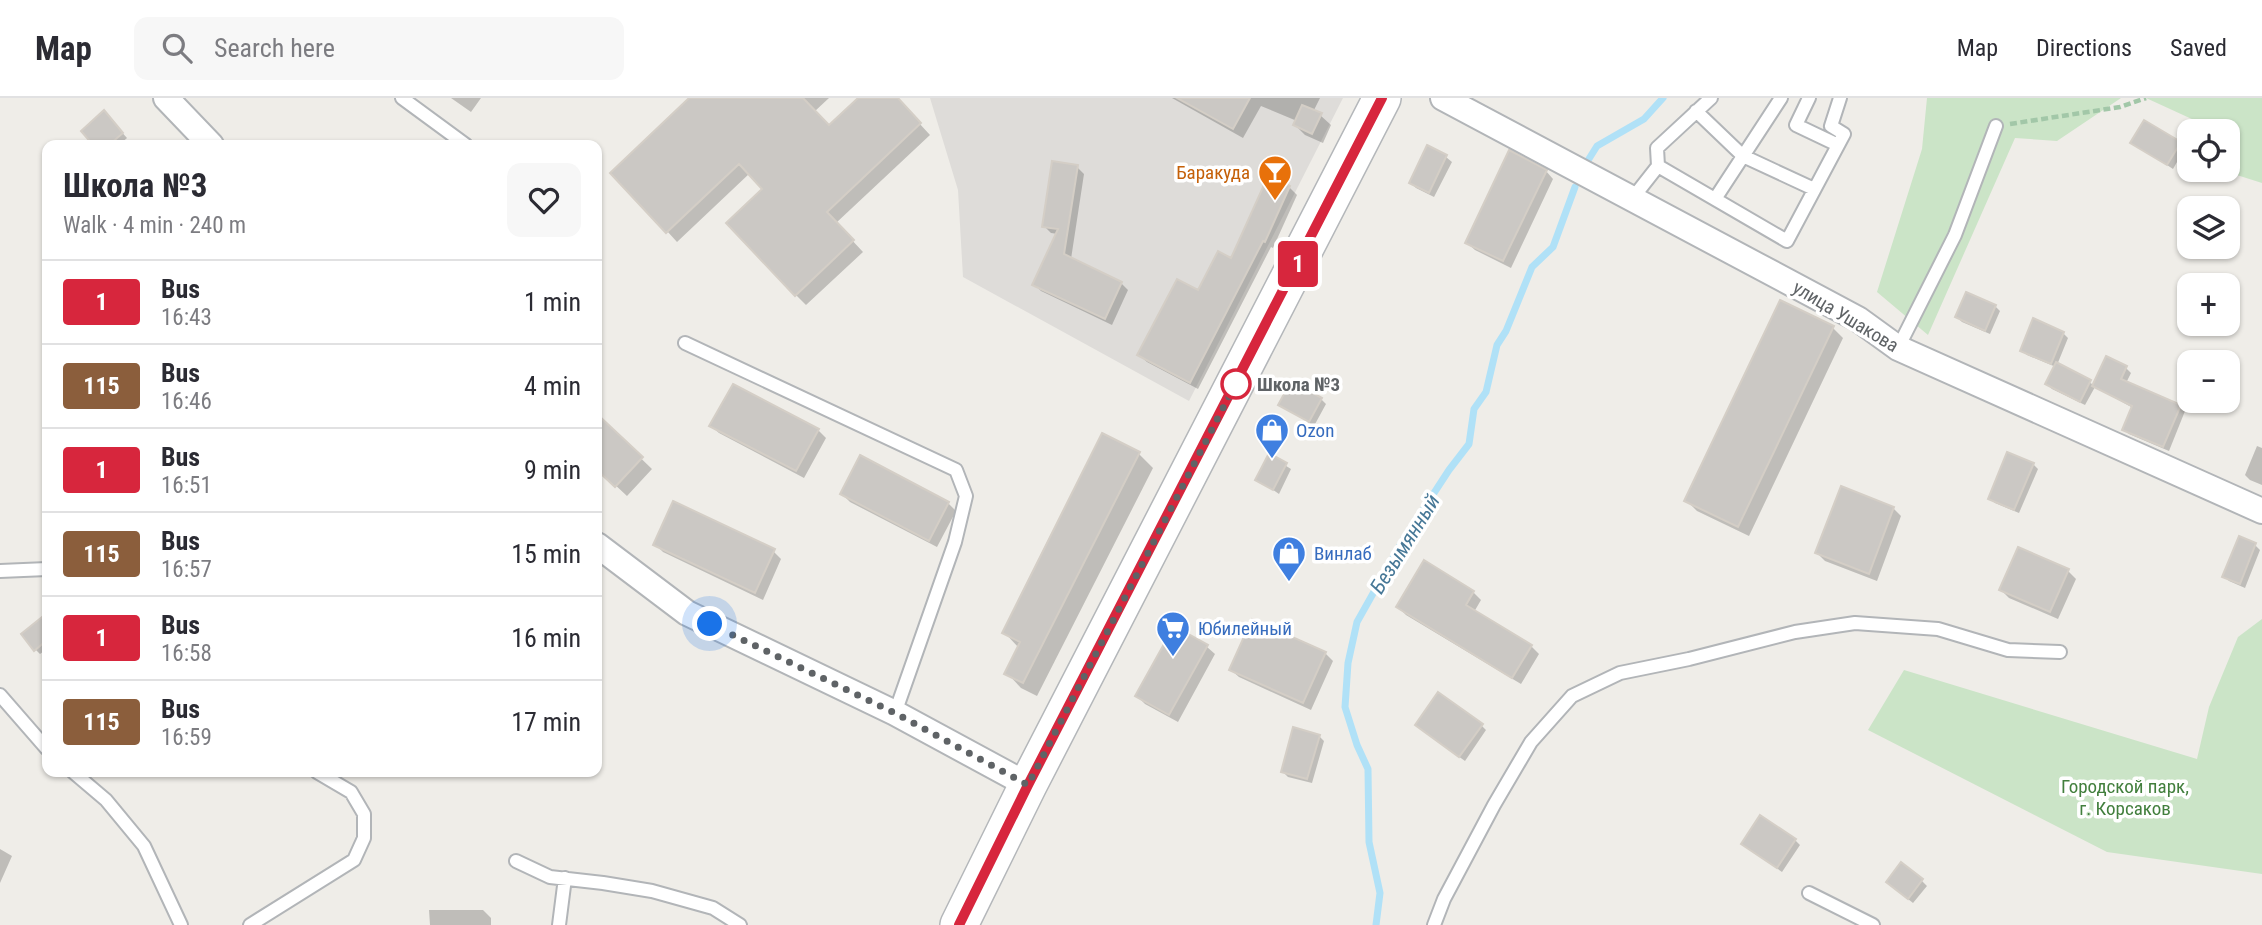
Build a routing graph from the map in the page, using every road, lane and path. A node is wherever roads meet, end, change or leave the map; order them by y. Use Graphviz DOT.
graph roads {
  1 [pos="166,98"];
  2 [pos="402,98"];
  3 [pos="1382,98"];
  4 [pos="1443,98"];
  5 [pos="1711,98"];
  6 [pos="1781,98"];
  7 [pos="1809,98"];
  8 [pos="1840,98"];
  9 [pos="2146,98"];
  10 [pos="1696,111"];
  11 [pos="1996,126"];
  12 [pos="206,140"];
  13 [pos="459,140"];
  14 [pos="1838,145"];
  15 [pos="1743,156"];
  16 [pos="1658,166"];
  17 [pos="1814,190"];
  18 [pos="1632,199"];
  19 [pos="1715,199"];
  20 [pos="685,343"];
  21 [pos="1898,348"];
  22 [pos="2262,511"];
  23 [pos="602,549"];
  24 [pos="42,569"];
  25 [pos="0,571"];
  26 [pos="2060,652"];
  27 [pos="0,695"];
  28 [pos="895,713"];
  29 [pos="42,743"];
  30 [pos="79,777"];
  31 [pos="326,777"];
  32 [pos="1028,785"];
  33 [pos="516,861"];
  34 [pos="565,878"];
  35 [pos="1809,894"];
  36 [pos="181,925"];
  37 [pos="250,925"];
  38 [pos="559,925"];
  39 [pos="740,925"];
  40 [pos="959,925"];
  41 [pos="1434,925"];
  42 [pos="1873,925"];
  1 -- 12 [label="street"];
  2 -- 13 [label="lane"];
  3 -- 32 [label="main road"];
  4 -- 18 [label="street, улица Ушакова"];
  5 -- 10 [label="lane"];
  6 -- 15 [label="lane"];
  7 -- 14 [label="lane"];
  8 -- 14 [label="lane"];
  9 -- 11 [label="path"];
  10 -- 15 [label="lane"];
  10 -- 16 [label="lane"];
  11 -- 21 [label="lane"];
  14 -- 17 [label="lane"];
  15 -- 17 [label="lane"];
  15 -- 19 [label="lane"];
  16 -- 18 [label="lane"];
  16 -- 19 [label="lane"];
  17 -- 19 [label="lane"];
  18 -- 21 [label="street, улица Ушакова"];
  20 -- 28 [label="lane"];
  21 -- 22 [label="street, улица Ушакова"];
  23 -- 28 [label="street"];
  24 -- 25 [label="lane"];
  26 -- 41 [label="lane"];
  27 -- 29 [label="lane"];
  28 -- 32 [label="street"];
  30 -- 36 [label="lane"];
  31 -- 37 [label="lane"];
  32 -- 40 [label="main road"];
  33 -- 34 [label="lane"];
  34 -- 38 [label="lane"];
  34 -- 39 [label="lane"];
  35 -- 42 [label="lane"];
}
